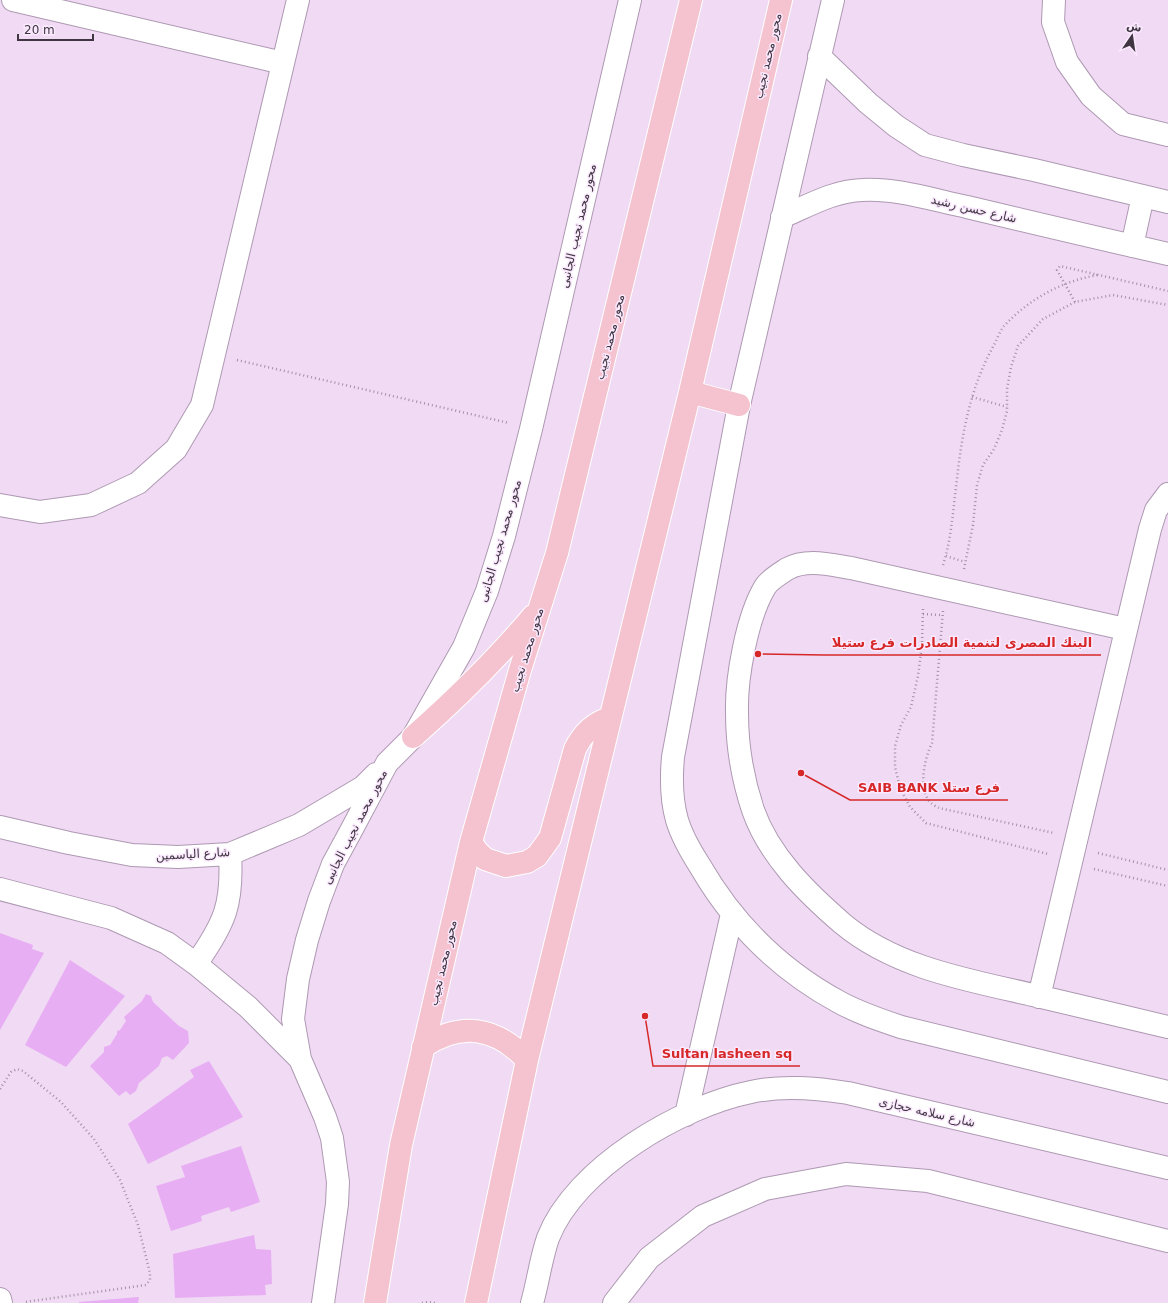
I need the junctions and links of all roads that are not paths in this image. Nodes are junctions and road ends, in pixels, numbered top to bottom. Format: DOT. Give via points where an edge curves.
graph roads {
  1 [pos="13,0"];
  2 [pos="298,0"];
  3 [pos="630,0"];
  4 [pos="692,0"];
  5 [pos="781,0"];
  6 [pos="833,0"];
  7 [pos="1054,0"];
  8 [pos="819,56"];
  9 [pos="283,63"];
  10 [pos="1168,135"];
  11 [pos="1144,196"];
  12 [pos="1168,202"];
  13 [pos="782,217"];
  14 [pos="1132,246"];
  15 [pos="1168,254"];
  16 [pos="690,392"];
  17 [pos="739,404"];
  18 [pos="1168,494"];
  19 [pos="0,505"];
  20 [pos="540,607"];
  21 [pos="1125,629"];
  22 [pos="610,718"];
  23 [pos="413,737"];
  24 [pos="387,763"];
  25 [pos="0,827"];
  26 [pos="471,842"];
  27 [pos="230,854"];
  28 [pos="0,889"];
  29 [pos="732,914"];
  30 [pos="196,964"];
  31 [pos="1039,996"];
  32 [pos="1168,1027"];
  33 [pos="423,1047"];
  34 [pos="300,1059"];
  35 [pos="527,1060"];
  36 [pos="1168,1092"];
  37 [pos="686,1115"];
  38 [pos="1168,1168"];
  39 [pos="1168,1241"];
  40 [pos="0,1299"];
  41 [pos="1,1303"];
  42 [pos="323,1303"];
  43 [pos="375,1303"];
  44 [pos="476,1303"];
  45 [pos="532,1303"];
  46 [pos="614,1303"];
  1 -- 9 [label="street"];
  2 -- 9 [label="street"];
  3 -- 23 [label="street, محور محمد نجيب الجانبى" via="504,536 487,591 464,647"];
  4 -- 20 [label="main road, محور محمد نجيب" via="557,553"];
  5 -- 16 [label="main road, محور محمد نجيب"];
  6 -- 8 [label="street"];
  7 -- 10 [label="street" via="1053,22 1067,62 1091,96 1123,124"];
  8 -- 11 [label="street" via="868,103 925,145"];
  8 -- 13 [label="street"];
  9 -- 19 [label="street" via="202,405 176,449 138,483 91,505 40,512"];
  11 -- 12 [label="street"];
  11 -- 14 [label="street"];
  13 -- 14 [label="street, شارع حسن رشيد" via="842,192 884,191 922,197"];
  13 -- 17 [label="street"];
  14 -- 15 [label="street, شارع حسن رشيد"];
  16 -- 17 [label="main road"];
  16 -- 22 [label="main road, محور محمد نجيب"];
  17 -- 29 [label="street" via="672,757 671,778 677,821 684,838 711,885"];
  18 -- 21 [label="street" via="1156,510"];
  20 -- 23 [label="main road" via="490,665"];
  20 -- 26 [label="main road, محور محمد نجيب"];
  21 -- 31 [label="street"];
  21 -- 31 [label="street" via="815,562 789,568 766,585 754,610 747,639 740,671 738,742 754,810 772,848 801,885 845,925 878,947 922,966 972,981"];
  22 -- 26 [label="main road" via="591,727 579,741 550,838 537,856 528,862 506,866 485,858 477,852"];
  22 -- 35 [label="main road, محور محمد نجيب"];
  23 -- 24 [label="street, محور محمد نجيب الجانبى"];
  24 -- 27 [label="street, شارع الياسمين" via="363,787 332,807 286,831"];
  24 -- 34 [label="street, محور محمد نجيب الجانبى" via="333,864 318,901 298,979 293,1019"];
  25 -- 27 [label="street, شارع الياسمين" via="132,855 178,857"];
  26 -- 33 [label="main road, محور محمد نجيب"];
  27 -- 30 [label="street" via="232,882 226,910 216,936"];
  28 -- 30 [label="street" via="111,918 167,943"];
  29 -- 36 [label="street" via="756,941 783,965 839,1002 869,1016 901,1027"];
  29 -- 37 [label="street"];
  30 -- 34 [label="street" via="248,1007"];
  31 -- 32 [label="street"];
  33 -- 35 [label="main road" via="449,1033 478,1031 506,1040"];
  33 -- 43 [label="main road, محور محمد نجيب" via="401,1145"];
  34 -- 42 [label="street, محور محمد نجيب الجانبى" via="325,1117 337,1167 337,1204"];
  35 -- 44 [label="main road, محور محمد نجيب"];
  37 -- 38 [label="street, شارع سلامه حجازى" via="752,1091 824,1089"];
  37 -- 45 [label="street" via="642,1138 619,1154 578,1192 548,1238"];
  39 -- 46 [label="street" via="928,1181 846,1174 765,1189 702,1216 649,1258"];
  40 -- 41 [label="street"];
}
